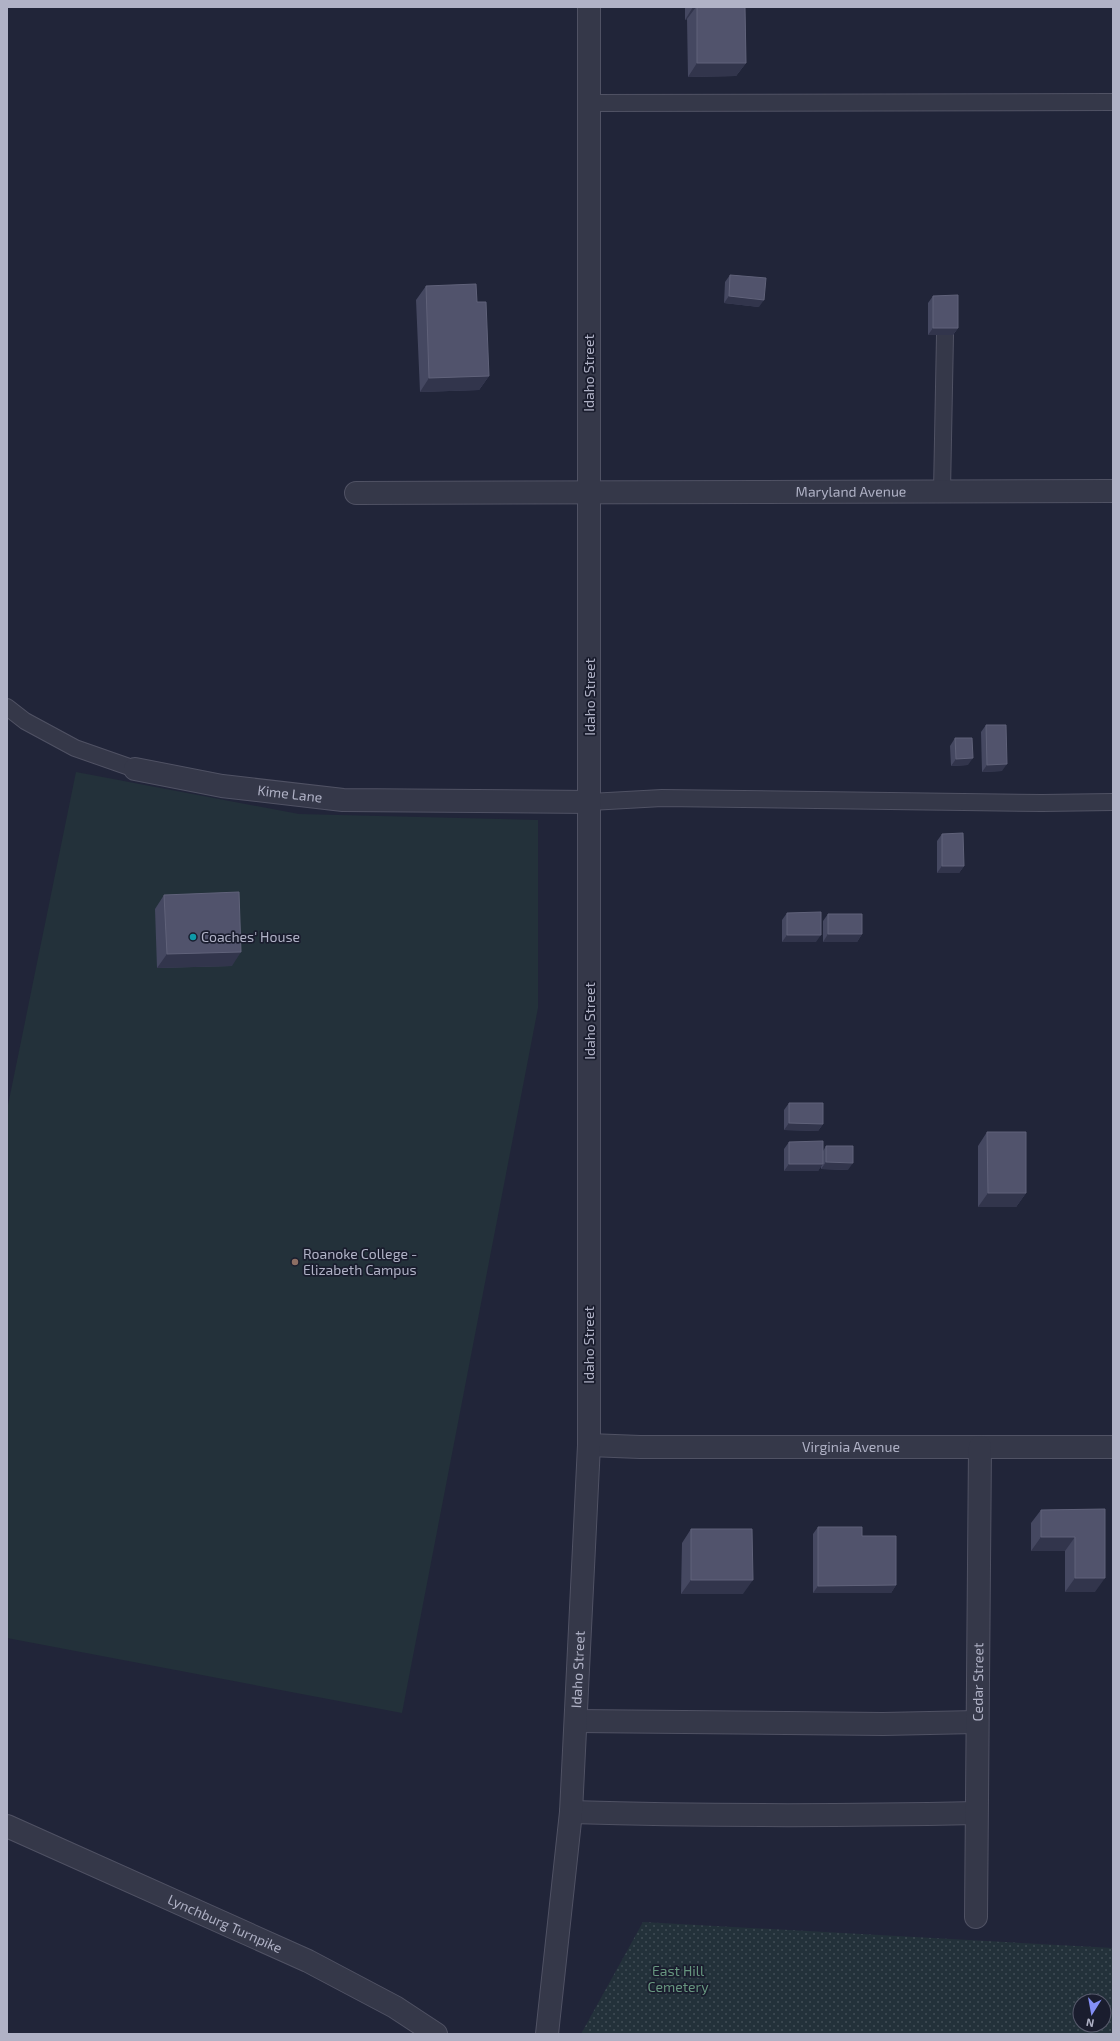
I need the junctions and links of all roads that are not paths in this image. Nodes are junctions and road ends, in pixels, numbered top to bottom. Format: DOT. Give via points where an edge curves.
graph roads {
  1 [pos="590,7"];
  2 [pos="1113,102"];
  3 [pos="589,103"];
  4 [pos="945,336"];
  5 [pos="942,491"];
  6 [pos="1113,491"];
  7 [pos="589,492"];
  8 [pos="356,493"];
  9 [pos="7,707"];
  10 [pos="136,769"];
  11 [pos="590,802"];
  12 [pos="1113,802"];
  13 [pos="589,1445"];
  14 [pos="980,1447"];
  15 [pos="1113,1447"];
  16 [pos="577,1721"];
  17 [pos="976,1722"];
  18 [pos="571,1812"];
  19 [pos="976,1813"];
  20 [pos="7,1826"];
  21 [pos="976,1917"];
  22 [pos="436,2034"];
  23 [pos="547,2034"];
  1 -- 3 [label="street, Idaho Street"];
  2 -- 3 [label="lane"];
  3 -- 7 [label="street, Idaho Street"];
  4 -- 5 [label="lane"];
  5 -- 6 [label="street, Maryland Avenue"];
  5 -- 7 [label="street, Maryland Avenue"];
  7 -- 8 [label="street, Maryland Avenue"];
  7 -- 11 [label="street, Idaho Street"];
  9 -- 10 [label="lane, Kime Lane" via="25,721 75,748"];
  10 -- 11 [label="street, Kime Lane" via="222,786 343,800"];
  11 -- 12 [label="lane" via="662,798"];
  11 -- 13 [label="street, Idaho Street"];
  13 -- 14 [label="street, Virginia Avenue"];
  13 -- 16 [label="street, Idaho Street"];
  14 -- 15 [label="street, Virginia Avenue"];
  14 -- 17 [label="street, Cedar Street"];
  16 -- 17 [label="street" via="883,1724"];
  16 -- 18 [label="street, Idaho Street"];
  17 -- 19 [label="street, Cedar Street"];
  18 -- 19 [label="street" via="868,1816"];
  18 -- 23 [label="street, Idaho Street"];
  19 -- 21 [label="street, Cedar Street"];
  20 -- 22 [label="street, Lynchburg Turnpike" via="308,1961 395,2007"];
}
